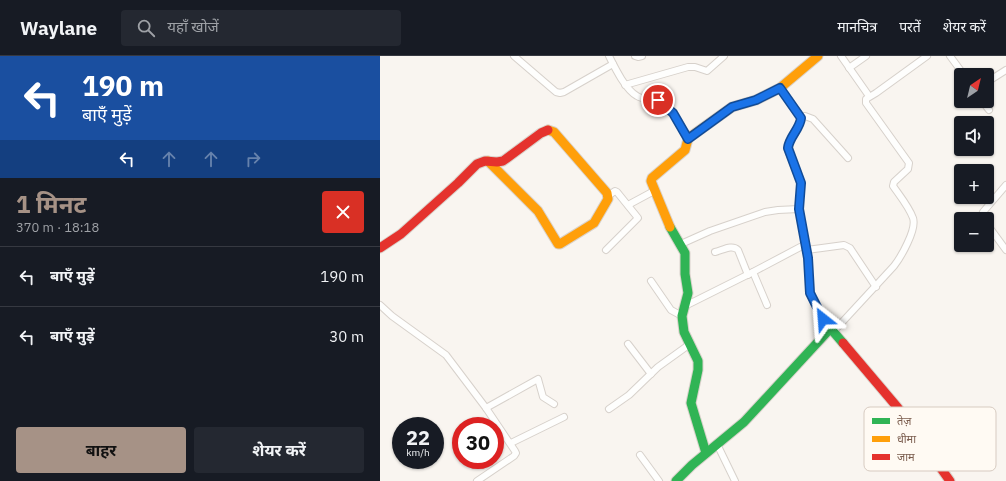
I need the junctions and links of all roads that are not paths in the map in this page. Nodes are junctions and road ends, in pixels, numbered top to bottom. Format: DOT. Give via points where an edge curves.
graph roads {
  1 [pos="514,56"];
  2 [pos="617,56"];
  3 [pos="635,56"];
  4 [pos="642,56"];
  5 [pos="724,56"];
  6 [pos="818,56"];
  7 [pos="841,56"];
  8 [pos="866,56"];
  9 [pos="927,56"];
  10 [pos="950,56"];
  11 [pos="611,60"];
  12 [pos="849,68"];
  13 [pos="959,68"];
  14 [pos="1006,70"];
  15 [pos="994,78"];
  16 [pos="626,84"];
  17 [pos="780,88"];
  18 [pos="869,96"];
  19 [pos="800,116"];
  20 [pos="688,139"];
  21 [pos="848,158"];
  22 [pos="488,161"];
  23 [pos="1006,185"];
  24 [pos="654,191"];
  25 [pos="608,196"];
  26 [pos="628,205"];
  27 [pos="799,209"];
  28 [pos="983,212"];
  29 [pos="994,234"];
  30 [pos="681,244"];
  31 [pos="806,247"];
  32 [pos="380,248"];
  33 [pos="606,250"];
  34 [pos="1006,250"];
  35 [pos="715,252"];
  36 [pos="751,274"];
  37 [pos="651,281"];
  38 [pos="876,287"];
  39 [pos="380,305"];
  40 [pos="767,305"];
  41 [pos="685,306"];
  42 [pos="682,316"];
  43 [pos="832,331"];
  44 [pos="628,344"];
  45 [pos="690,344"];
  46 [pos="651,374"];
  47 [pos="554,404"];
  48 [pos="897,407"];
  49 [pos="486,408"];
  50 [pos="609,409"];
  51 [pos="564,417"];
  52 [pos="511,443"];
  53 [pos="717,444"];
  54 [pos="706,453"];
  55 [pos="640,455"];
  56 [pos="943,471"];
  57 [pos="477,481"];
  58 [pos="659,481"];
  59 [pos="676,481"];
  60 [pos="735,481"];
  61 [pos="950,481"];
  1 -- 11 [label="street" via="560,93"];
  2 -- 11 [label="street"];
  3 -- 4 [label="street"];
  5 -- 16 [label="street" via="707,71 688,67"];
  6 -- 17 [label="street"];
  7 -- 12 [label="street"];
  8 -- 12 [label="street"];
  9 -- 18 [label="street"];
  10 -- 13 [label="street"];
  11 -- 16 [label="street"];
  12 -- 18 [label="street"];
  14 -- 15 [label="street"];
  16 -- 20 [label="street" via="637,97 661,102 673,113"];
  17 -- 19 [label="street"];
  17 -- 20 [label="street" via="756,100 732,107"];
  18 -- 38 [label="street" via="866,103 909,163 908,169 893,186 914,221 899,259"];
  19 -- 21 [label="street" via="813,118"];
  19 -- 27 [label="street" via="801,121 787,146 801,183"];
  20 -- 24 [label="street" via="685,150 652,178"];
  22 -- 25 [label="street" via="504,162 541,133 550,130"];
  22 -- 25 [label="street" via="538,211 558,244 594,223"];
  22 -- 32 [label="street" via="476,164 402,234"];
  23 -- 28 [label="street"];
  24 -- 26 [label="street"];
  24 -- 30 [label="street"];
  25 -- 26 [label="street" via="616,191"];
  26 -- 33 [label="street" via="638,220"];
  27 -- 30 [label="street" via="765,212"];
  27 -- 31 [label="street"];
  29 -- 34 [label="street"];
  30 -- 41 [label="street" via="685,253 685,278 688,289"];
  31 -- 36 [label="street"];
  31 -- 38 [label="street" via="847,246"];
  31 -- 43 [label="street" via="810,293"];
  35 -- 36 [label="street" via="735,247"];
  36 -- 40 [label="street"];
  36 -- 41 [label="street"];
  37 -- 42 [label="street" via="671,310"];
  38 -- 43 [label="street"];
  39 -- 49 [label="street" via="446,355"];
  41 -- 42 [label="street"];
  42 -- 45 [label="street" via="684,332"];
  43 -- 48 [label="street"];
  43 -- 53 [label="street" via="744,422"];
  44 -- 46 [label="street"];
  45 -- 46 [label="street"];
  45 -- 54 [label="street" via="699,366 691,398 692,408"];
  46 -- 50 [label="street"];
  47 -- 49 [label="street" via="543,397 539,380 536,379"];
  49 -- 52 [label="street"];
  51 -- 52 [label="street"];
  52 -- 57 [label="street" via="515,454"];
  53 -- 54 [label="street"];
  53 -- 60 [label="street"];
  54 -- 59 [label="street"];
  55 -- 58 [label="street"];
  56 -- 61 [label="street"];
}
